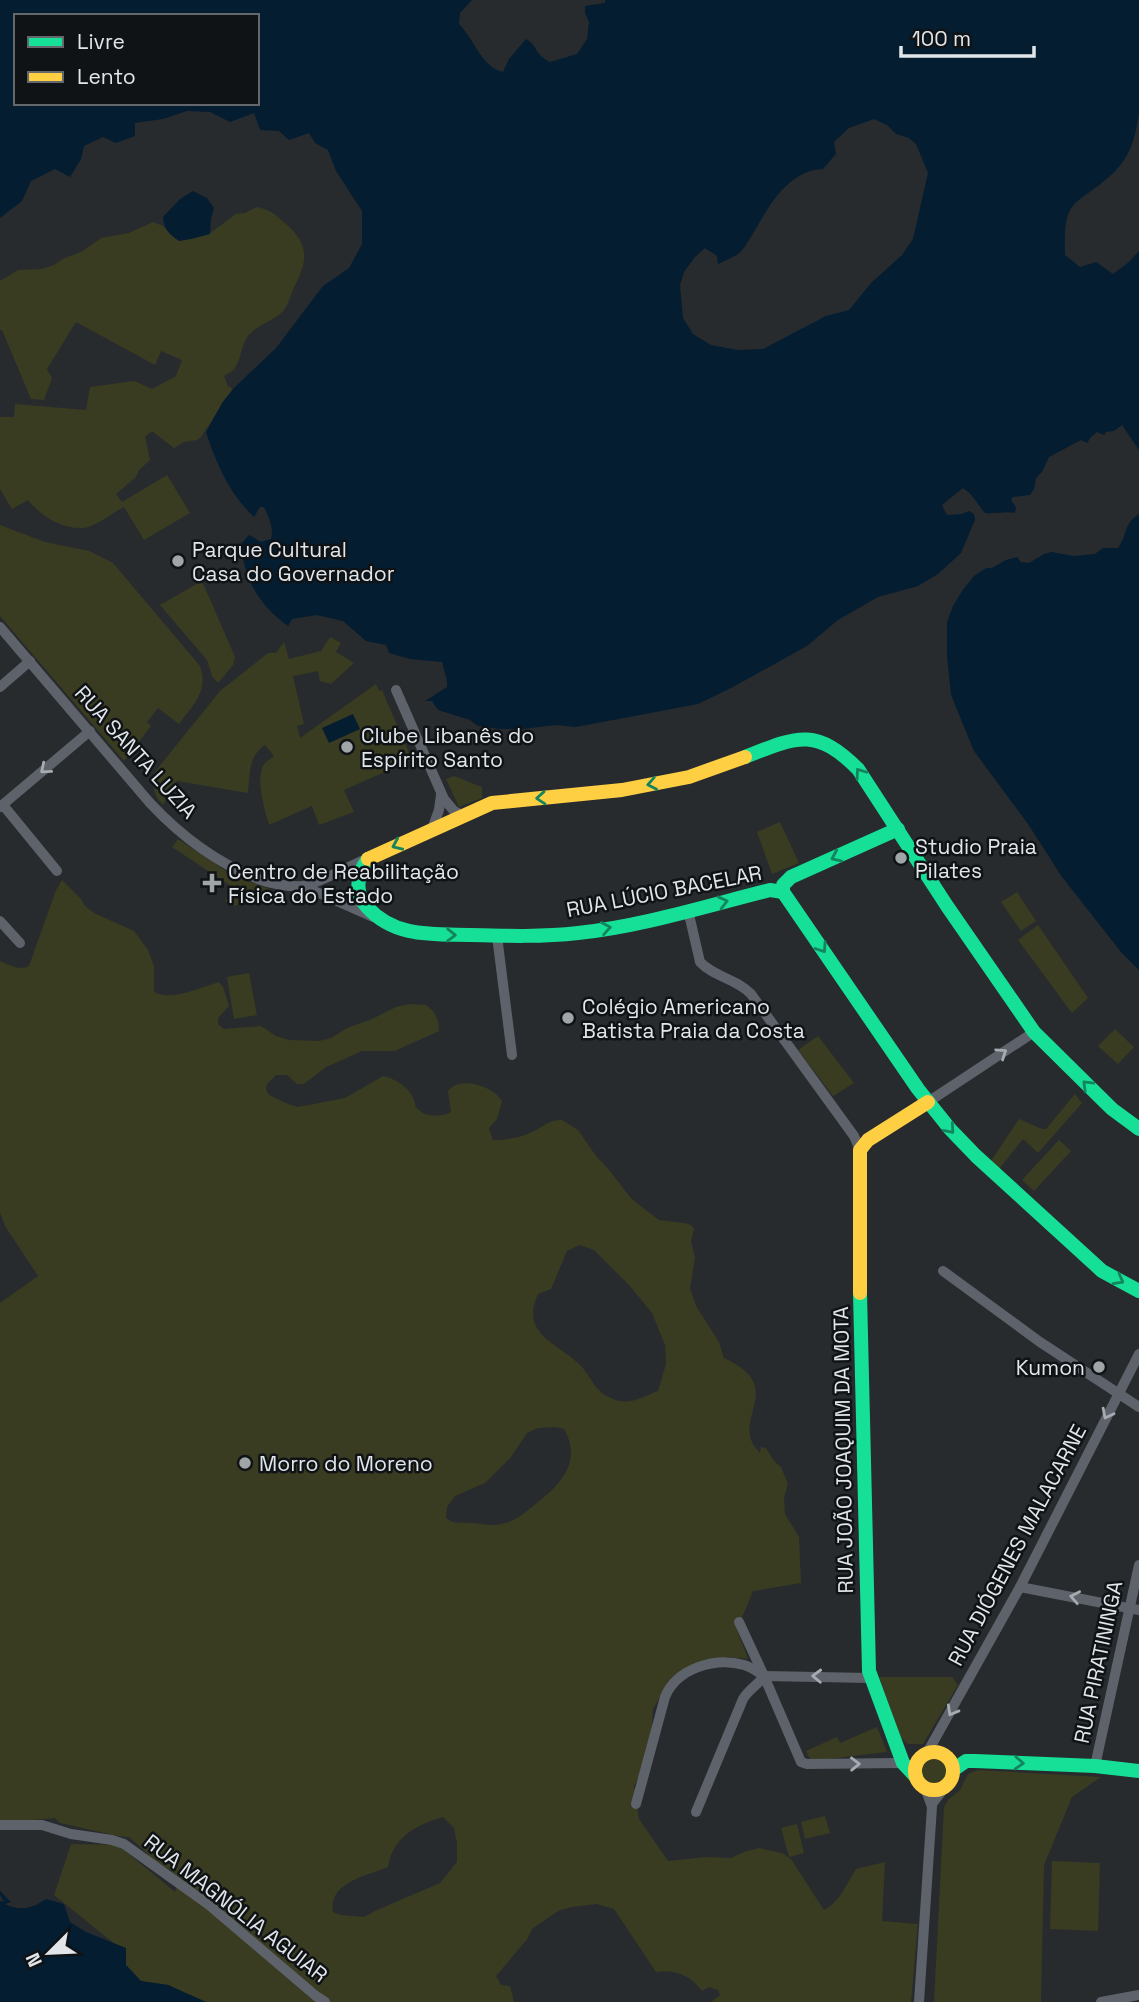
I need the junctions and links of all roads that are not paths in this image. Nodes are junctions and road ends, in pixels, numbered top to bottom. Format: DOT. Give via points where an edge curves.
graph roads {
  1 [pos="0,627"];
  2 [pos="30,661"];
  3 [pos="0,687"];
  4 [pos="396,690"];
  5 [pos="89,732"];
  6 [pos="442,794"];
  7 [pos="1,806"];
  8 [pos="462,815"];
  9 [pos="432,829"];
  10 [pos="898,830"];
  11 [pos="369,858"];
  12 [pos="57,871"];
  13 [pos="303,886"];
  14 [pos="783,891"];
  15 [pos="688,911"];
  16 [pos="0,921"];
  17 [pos="385,923"];
  18 [pos="497,936"];
  19 [pos="20,943"];
  20 [pos="1034,1031"];
  21 [pos="512,1055"];
  22 [pos="929,1102"];
  23 [pos="1139,1129"];
  24 [pos="860,1150"];
  25 [pos="943,1271"];
  26 [pos="1139,1291"];
  27 [pos="1139,1354"];
  28 [pos="1118,1393"];
  29 [pos="1139,1407"];
  30 [pos="1139,1565"];
  31 [pos="1020,1587"];
  32 [pos="1134,1609"];
  33 [pos="739,1622"];
  34 [pos="764,1676"];
  35 [pos="870,1678"];
  36 [pos="895,1744"];
  37 [pos="927,1753"];
  38 [pos="903,1763"];
  39 [pos="1095,1766"];
  40 [pos="953,1770"];
  41 [pos="1139,1771"];
  42 [pos="919,1781"];
  43 [pos="945,1787"];
  44 [pos="636,1804"];
  45 [pos="932,1804"];
  46 [pos="696,1812"];
  47 [pos="0,1825"];
  48 [pos="1139,1994"];
  49 [pos="325,2002"];
  50 [pos="919,2002"];
  51 [pos="1101,2002"];
  1 -- 2 [label="street, RUA SANTA LUZIA"];
  2 -- 3 [label="street"];
  2 -- 5 [label="street, RUA SANTA LUZIA"];
  4 -- 6 [label="street"];
  5 -- 7 [label="street, one-way"];
  5 -- 13 [label="street, RUA SANTA LUZIA" via="160,814 194,843 248,876"];
  6 -- 8 [label="street"];
  6 -- 9 [label="street"];
  7 -- 12 [label="street"];
  8 -- 9 [label="street"];
  10 -- 8 [label="street, one-way" via="850,760 828,744 803,738 689,777 603,792 498,801"];
  9 -- 11 [label="street, one-way"];
  10 -- 14 [label="street, RUA LÚCIO BACELAR, one-way" via="791,877"];
  10 -- 20 [label="street"];
  11 -- 13 [label="street"];
  11 -- 17 [label="street" via="360,873 359,890 366,906"];
  13 -- 17 [label="street, RUA LÚCIO BACELAR"];
  15 -- 14 [label="street, RUA LÚCIO BACELAR, one-way" via="770,890"];
  14 -- 22 [label="street, one-way"];
  18 -- 15 [label="street, RUA LÚCIO BACELAR, one-way" via="578,933"];
  15 -- 24 [label="street" via="700,962 751,994"];
  16 -- 19 [label="street"];
  17 -- 18 [label="street, RUA LÚCIO BACELAR, one-way" via="416,935"];
  18 -- 21 [label="street"];
  22 -- 20 [label="street, one-way"];
  23 -- 20 [label="street, one-way" via="1112,1109"];
  22 -- 24 [label="street" via="868,1140"];
  22 -- 26 [label="street, one-way" via="976,1156 1102,1271"];
  24 -- 35 [label="street, RUA JOÃO JOAQUIM DA MOTA"];
  25 -- 28 [label="street"];
  27 -- 28 [label="street, RUA DIÓGENES MALACARNE"];
  28 -- 29 [label="street"];
  28 -- 31 [label="street, RUA DIÓGENES MALACARNE, one-way"];
  30 -- 32 [label="street, RUA PIRATININGA"];
  32 -- 31 [label="street, one-way"];
  31 -- 37 [label="street, RUA DIÓGENES MALACARNE, one-way"];
  32 -- 39 [label="street, RUA PIRATININGA"];
  33 -- 34 [label="street"];
  35 -- 34 [label="street, one-way"];
  34 -- 38 [label="street, one-way" via="801,1762"];
  34 -- 44 [label="street" via="744,1665 720,1663 688,1671 673,1683"];
  34 -- 46 [label="street" via="743,1699"];
  35 -- 36 [label="street, RUA JOÃO JOAQUIM DA MOTA"];
  36 -- 37 [label="street" via="912,1753"];
  36 -- 38 [label="street, RUA JOÃO JOAQUIM DA MOTA"];
  37 -- 40 [label="street" via="942,1754"];
  37 -- 42 [label="street" via="916,1765"];
  38 -- 42 [label="street"];
  40 -- 39 [label="street, one-way" via="975,1761"];
  39 -- 41 [label="street"];
  40 -- 43 [label="street"];
  42 -- 43 [label="street" via="933,1790"];
  42 -- 45 [label="street"];
  43 -- 45 [label="street"];
  45 -- 50 [label="street"];
  47 -- 49 [label="street, RUA MAGNÓLIA AGUIAR" via="42,1825 124,1844 209,1905"];
  48 -- 51 [label="street"];
}
